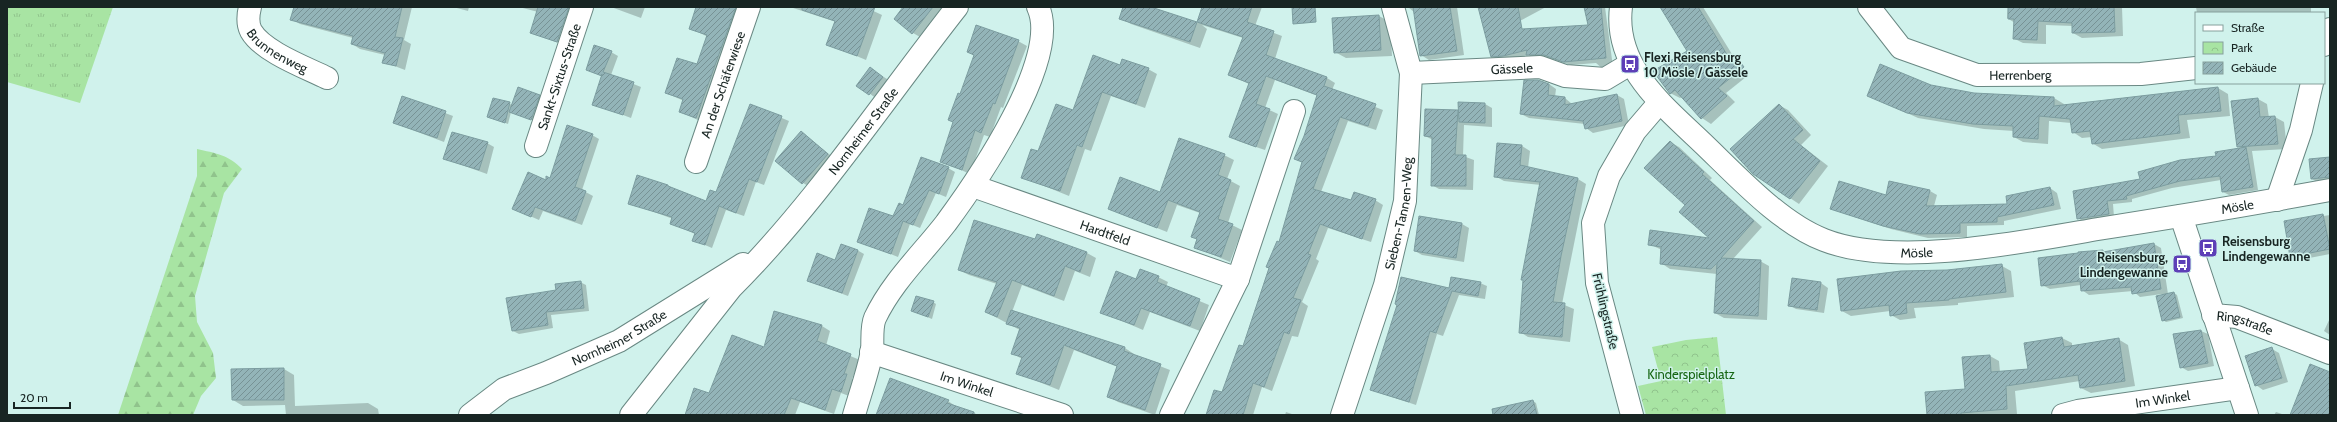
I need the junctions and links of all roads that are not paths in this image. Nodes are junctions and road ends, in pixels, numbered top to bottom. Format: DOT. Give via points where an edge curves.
graph roads {
  1 [pos="250,7"];
  2 [pos="582,7"];
  3 [pos="749,7"];
  4 [pos="957,7"];
  5 [pos="1038,7"];
  6 [pos="1393,7"];
  7 [pos="1621,7"];
  8 [pos="1869,7"];
  9 [pos="2330,29"];
  10 [pos="2325,42"];
  11 [pos="1630,64"];
  12 [pos="2195,68"];
  13 [pos="1412,73"];
  14 [pos="327,78"];
  15 [pos="2312,84"];
  16 [pos="1659,103"];
  17 [pos="1294,111"];
  18 [pos="536,146"];
  19 [pos="696,162"];
  20 [pos="973,186"];
  21 [pos="2330,190"];
  22 [pos="2277,200"];
  23 [pos="2181,216"];
  24 [pos="765,251"];
  25 [pos="1238,279"];
  26 [pos="2213,315"];
  27 [pos="872,352"];
  28 [pos="2330,353"];
  29 [pos="2238,388"];
  30 [pos="470,415"];
  31 [pos="631,415"];
  32 [pos="854,415"];
  33 [pos="1062,415"];
  34 [pos="1171,415"];
  35 [pos="1342,415"];
  36 [pos="1632,415"];
  37 [pos="2063,415"];
  38 [pos="2247,415"];
  1 -- 14 [label="street, Brunnenweg" via="248,19 251,31 258,40 277,53"];
  2 -- 18 [label="street, Sankt-Sixtus-Straße"];
  3 -- 19 [label="street, An der Schäferwiese"];
  4 -- 24 [label="street, Nornheimer Straße" via="823,182"];
  5 -- 20 [label="street" via="1043,17 1043,37 1038,60 1024,96"];
  6 -- 13 [label="street, Sieben-Tannen-Weg"];
  7 -- 11 [label="street, Mösle" via="1618,25"];
  8 -- 12 [label="street, Herrenberg" via="1901,48 1978,75 2141,74"];
  9 -- 10 [label="street"];
  11 -- 13 [label="street, Gässele" via="1605,79 1565,76 1540,67"];
  11 -- 16 [label="street, Mösle"];
  13 -- 35 [label="street, Sieben-Tannen-Weg" via="1405,200 1385,285"];
  15 -- 22 [label="street" via="2301,130"];
  16 -- 23 [label="street, Mösle" via="1786,220 1824,240 1860,249 1906,252 1972,248"];
  16 -- 36 [label="street, Frühlingstraße" via="1635,132 1609,176 1593,222 1597,284"];
  17 -- 25 [label="street"];
  20 -- 25 [label="street, Hardtfeld"];
  20 -- 27 [label="street" via="904,273 874,319"];
  21 -- 22 [label="street, Mösle"];
  22 -- 23 [label="street, Mösle"];
  23 -- 26 [label="street"];
  24 -- 30 [label="street, Nornheimer Straße" via="619,341 504,389"];
  24 -- 31 [label="street, Nornheimer Straße" via="731,288"];
  25 -- 34 [label="street"];
  26 -- 28 [label="street, Ringstraße" via="2237,317"];
  26 -- 29 [label="street, Ringstraße"];
  27 -- 32 [label="street"];
  27 -- 33 [label="street, Im Winkel"];
  29 -- 37 [label="street, Im Winkel"];
  29 -- 38 [label="street, Ringstraße"];
}
